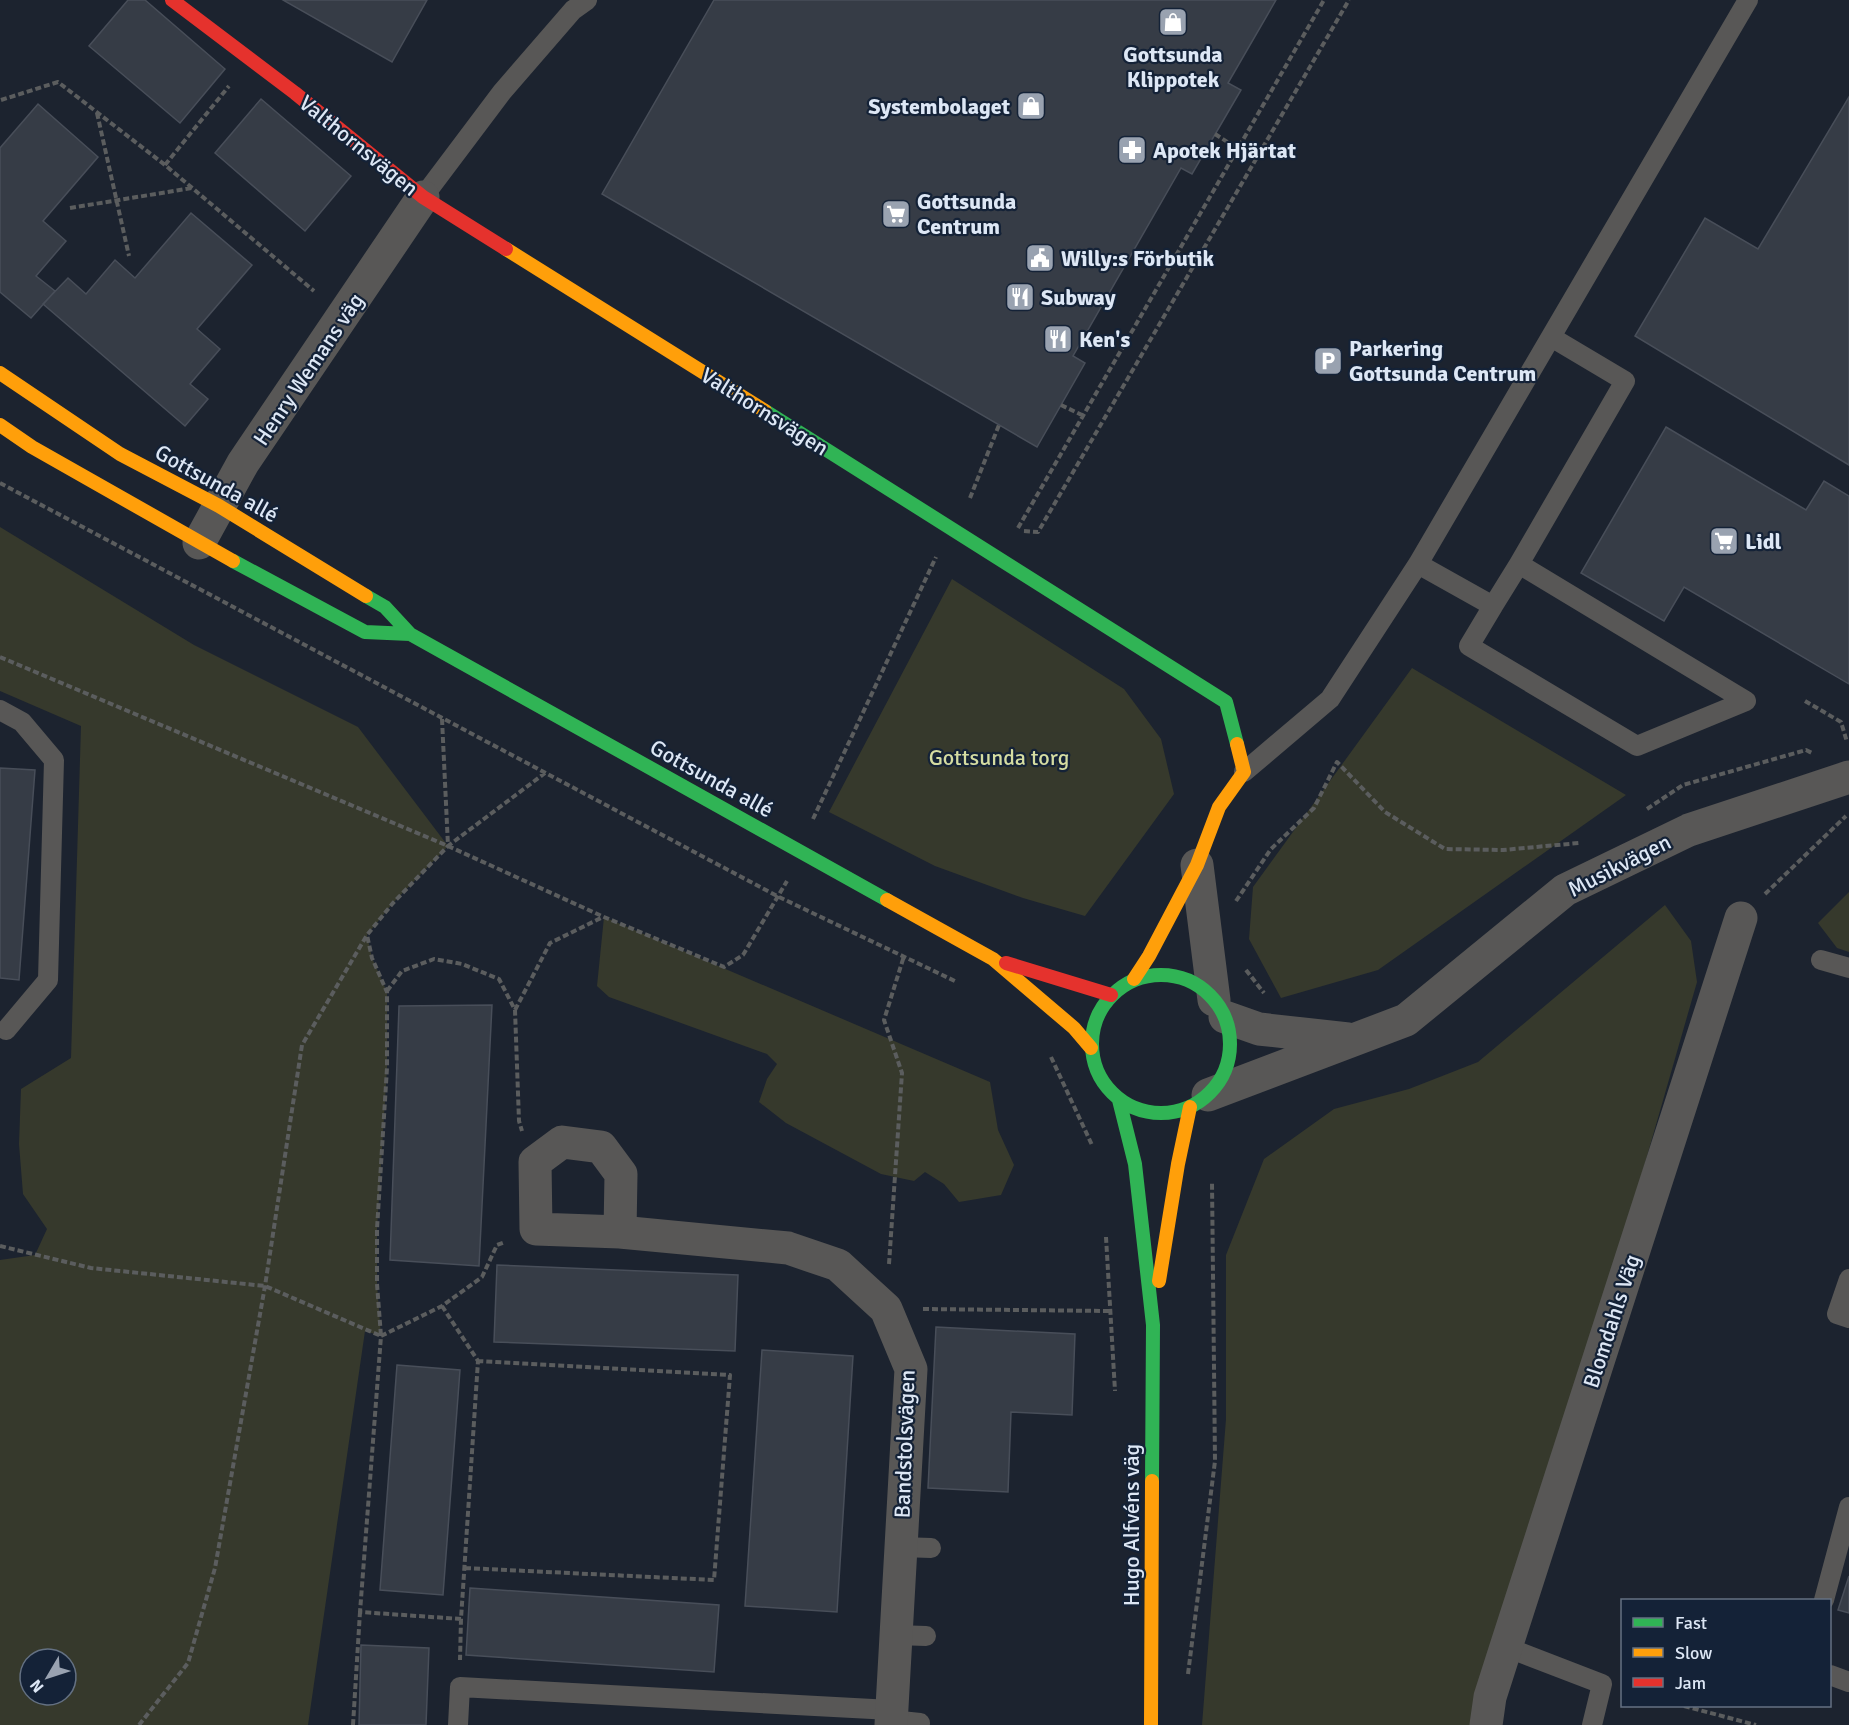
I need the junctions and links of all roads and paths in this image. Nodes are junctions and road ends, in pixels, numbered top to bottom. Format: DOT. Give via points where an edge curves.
graph roads {
  1 [pos="172,0"];
  2 [pos="586,0"];
  3 [pos="1324,0"];
  4 [pos="1349,0"];
  5 [pos="1748,0"];
  6 [pos="234,80"];
  7 [pos="2,100"];
  8 [pos="96,112"];
  9 [pos="1215,134"];
  10 [pos="1238,149"];
  11 [pos="165,165"];
  12 [pos="192,188"];
  13 [pos="423,197"];
  14 [pos="116,200"];
  15 [pos="70,208"];
  16 [pos="129,256"];
  17 [pos="314,291"];
  18 [pos="1551,337"];
  19 [pos="0,373"];
  20 [pos="1061,405"];
  21 [pos="1084,416"];
  22 [pos="0,425"];
  23 [pos="999,425"];
  24 [pos="0,483"];
  25 [pos="968,503"];
  26 [pos="219,506"];
  27 [pos="1009,524"];
  28 [pos="951,527"];
  29 [pos="1016,531"];
  30 [pos="199,543"];
  31 [pos="1418,564"];
  32 [pos="1519,564"];
  33 [pos="1493,606"];
  34 [pos="410,634"];
  35 [pos="0,657"];
  36 [pos="1805,701"];
  37 [pos="0,710"];
  38 [pos="442,718"];
  39 [pos="1849,749"];
  40 [pos="1817,755"];
  41 [pos="1244,772"];
  42 [pos="545,773"];
  43 [pos="1849,777"];
  44 [pos="1646,810"];
  45 [pos="1849,813"];
  46 [pos="1589,842"];
  47 [pos="448,846"];
  48 [pos="797,849"];
  49 [pos="1197,864"];
  50 [pos="779,897"];
  51 [pos="1203,909"];
  52 [pos="604,917"];
  53 [pos="1741,918"];
  54 [pos="367,934"];
  55 [pos="904,957"];
  56 [pos="993,959"];
  57 [pos="1821,960"];
  58 [pos="1240,962"];
  59 [pos="1849,968"];
  60 [pos="1134,979"];
  61 [pos="965,986"];
  62 [pos="387,992"];
  63 [pos="1111,995"];
  64 [pos="1269,999"];
  65 [pos="1219,1009"];
  66 [pos="515,1010"];
  67 [pos="6,1030"];
  68 [pos="1356,1040"];
  69 [pos="1091,1048"];
  70 [pos="1050,1056"];
  71 [pos="1119,1100"];
  72 [pos="1199,1101"];
  73 [pos="1093,1146"];
  74 [pos="535,1162"];
  75 [pos="1178,1164"];
  76 [pos="537,1229"];
  77 [pos="620,1232"];
  78 [pos="1106,1233"];
  79 [pos="0,1246"];
  80 [pos="1849,1279"];
  81 [pos="265,1287"];
  82 [pos="442,1306"];
  83 [pos="886,1309"];
  84 [pos="1110,1311"];
  85 [pos="1849,1318"];
  86 [pos="1153,1324"];
  87 [pos="381,1336"];
  88 [pos="478,1361"];
  89 [pos="1116,1401"];
  90 [pos="1849,1507"];
  91 [pos="465,1568"];
  92 [pos="1824,1599"];
  93 [pos="360,1612"];
  94 [pos="461,1619"];
  95 [pos="1506,1647"];
  96 [pos="1831,1675"];
  97 [pos="1849,1682"];
  98 [pos="1187,1683"];
  99 [pos="460,1687"];
  100 [pos="1688,1707"];
  101 [pos="898,1719"];
  102 [pos="139,1725"];
  103 [pos="353,1725"];
  104 [pos="458,1725"];
  105 [pos="1150,1725"];
  106 [pos="1486,1725"];
  107 [pos="1592,1725"];
  108 [pos="1756,1725"];
  1 -- 13 [label="street, Valthornsvägen"];
  2 -- 13 [label="lane" via="502,92"];
  3 -- 10 [label="path"];
  4 -- 29 [label="path" via="1038,532"];
  5 -- 18 [label="lane"];
  6 -- 11 [label="path"];
  7 -- 8 [label="path" via="58,82"];
  8 -- 11 [label="path"];
  8 -- 14 [label="path"];
  9 -- 10 [label="path"];
  10 -- 21 [label="path"];
  11 -- 12 [label="path"];
  12 -- 14 [label="path"];
  12 -- 17 [label="path"];
  13 -- 26 [label="street, Henry Wemans väg" via="243,464"];
  13 -- 28 [label="street, Valthornsvägen"];
  14 -- 15 [label="path"];
  14 -- 16 [label="path"];
  18 -- 31 [label="lane"];
  18 -- 32 [label="lane" via="1625,381"];
  19 -- 26 [label="street, Gottsunda allé" via="120,454"];
  20 -- 21 [label="path"];
  21 -- 27 [label="path" via="1019,529"];
  22 -- 30 [label="street, Gottsunda allé"];
  23 -- 25 [label="path"];
  24 -- 38 [label="path"];
  26 -- 30 [label="street, Henry Wemans väg"];
  26 -- 34 [label="street, Gottsunda allé" via="385,607"];
  28 -- 41 [label="street, Valthornsvägen" via="1226,702"];
  28 -- 48 [label="path"];
  30 -- 34 [label="street, Gottsunda allé" via="365,632"];
  31 -- 33 [label="lane"];
  31 -- 41 [label="lane" via="1330,699"];
  32 -- 33 [label="lane"];
  32 -- 33 [label="lane" via="1746,701 1637,746 1469,646"];
  34 -- 48 [label="street, Gottsunda allé"];
  35 -- 47 [label="path"];
  36 -- 39 [label="path" via="1841,722"];
  37 -- 67 [label="lane" via="22,722 54,760 48,981"];
  38 -- 42 [label="path"];
  38 -- 47 [label="path"];
  40 -- 44 [label="path" via="1806,750 1683,785"];
  41 -- 49 [label="street" via="1219,807"];
  42 -- 47 [label="path"];
  42 -- 50 [label="path"];
  43 -- 68 [label="street, Musikvägen" via="1689,830 1565,890 1406,1020"];
  45 -- 53 [label="path"];
  46 -- 51 [label="path" via="1503,850 1445,849 1385,812 1337,762 1314,808 1271,849 1227,914"];
  47 -- 52 [label="path"];
  47 -- 54 [label="path"];
  48 -- 50 [label="path"];
  48 -- 56 [label="street, Gottsunda allé"];
  49 -- 51 [label="street"];
  49 -- 60 [label="street"];
  50 -- 52 [label="path" via="743,955 724,967"];
  50 -- 55 [label="path"];
  51 -- 65 [label="street"];
  52 -- 66 [label="path" via="550,943"];
  53 -- 95 [label="street, Blomdahls Väg"];
  54 -- 62 [label="path" via="372,958"];
  54 -- 81 [label="path" via="302,1045"];
  55 -- 61 [label="path"];
  55 -- 83 [label="path" via="884,1020 902,1073"];
  56 -- 63 [label="street, Gottsunda allé"];
  56 -- 69 [label="street, Gottsunda allé" via="1074,1028"];
  57 -- 59 [label="lane"];
  58 -- 64 [label="path"];
  60 -- 63 [label="street"];
  60 -- 65 [label="street" via="1161,974 1181,977 1199,987"];
  62 -- 66 [label="path" via="402,971 434,959 462,964 498,979"];
  62 -- 87 [label="path" via="387,1068 377,1229"];
  63 -- 69 [label="street" via="1096,1018"];
  65 -- 68 [label="street, Musikvägen" via="1259,1029"];
  65 -- 72 [label="street" via="1229,1036 1229,1056 1221,1077"];
  66 -- 74 [label="path" via="519,1121"];
  68 -- 72 [label="street, Musikvägen"];
  69 -- 71 [label="street" via="1099,1077"];
  70 -- 73 [label="path"];
  71 -- 72 [label="street" via="1147,1112 1168,1113"];
  71 -- 86 [label="street, Hugo Alfvéns väg" via="1135,1164"];
  72 -- 75 [label="street, Hugo Alfvéns väg"];
  74 -- 76 [label="street"];
  74 -- 77 [label="street" via="562,1142 600,1147 621,1174"];
  75 -- 86 [label="street, Hugo Alfvéns väg"];
  75 -- 98 [label="path" via="1213,1162 1215,1461"];
  76 -- 77 [label="street, Bandstolsvägen"];
  76 -- 82 [label="path" via="497,1245 482,1277"];
  77 -- 83 [label="street, Bandstolsvägen" via="788,1248 838,1265"];
  78 -- 84 [label="path"];
  79 -- 81 [label="path" via="91,1268"];
  80 -- 85 [label="lane" via="1838,1314"];
  81 -- 87 [label="path"];
  81 -- 102 [label="path" via="215,1569 188,1663"];
  82 -- 87 [label="path"];
  82 -- 88 [label="path"];
  83 -- 84 [label="path"];
  83 -- 101 [label="street, Bandstolsvägen" via="911,1369 916,1548 911,1636"];
  84 -- 89 [label="path"];
  86 -- 105 [label="street, Hugo Alfvéns väg"];
  87 -- 93 [label="path"];
  88 -- 91 [label="path"];
  88 -- 91 [label="path" via="730,1375 714,1580"];
  90 -- 92 [label="lane"];
  91 -- 94 [label="path"];
  93 -- 94 [label="path"];
  93 -- 103 [label="path"];
  94 -- 99 [label="path"];
  95 -- 106 [label="street, Blomdahls Väg" via="1490,1697"];
  95 -- 107 [label="lane" via="1602,1684"];
  96 -- 97 [label="lane"];
  99 -- 101 [label="lane"];
  99 -- 104 [label="lane"];
  100 -- 108 [label="path"];
}
